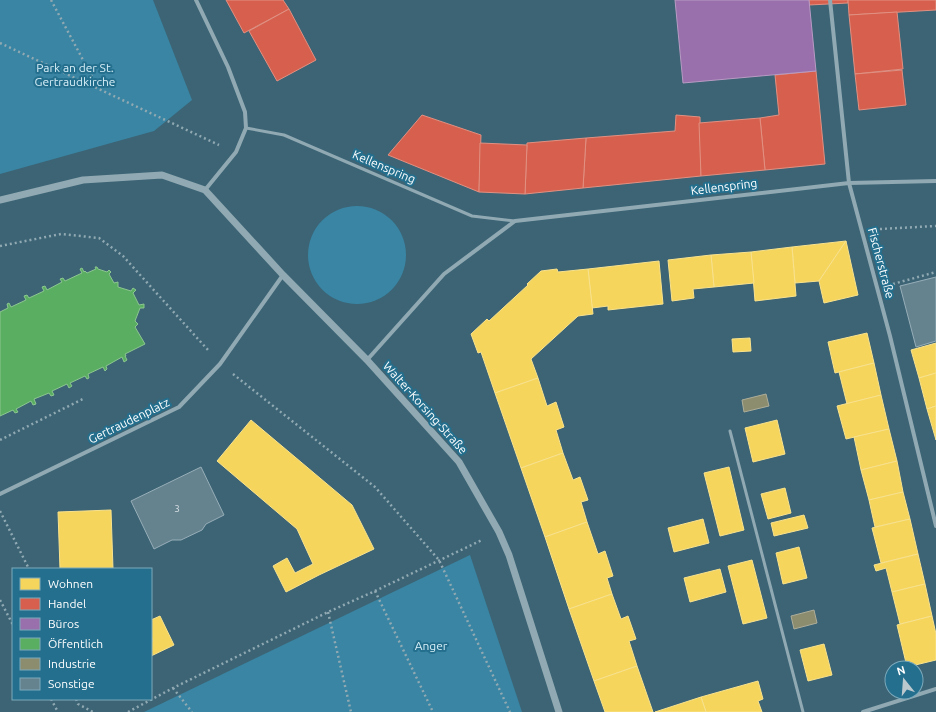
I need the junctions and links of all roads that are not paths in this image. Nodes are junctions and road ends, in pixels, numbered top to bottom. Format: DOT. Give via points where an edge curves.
graph roads {
  1 [pos="196,0"];
  2 [pos="830,0"];
  3 [pos="246,128"];
  4 [pos="936,181"];
  5 [pos="849,183"];
  6 [pos="205,190"];
  7 [pos="0,200"];
  8 [pos="515,221"];
  9 [pos="283,275"];
  10 [pos="367,360"];
  11 [pos="730,431"];
  12 [pos="0,494"];
  13 [pos="936,526"];
  14 [pos="936,689"];
  15 [pos="559,712"];
  16 [pos="803,712"];
  17 [pos="863,712"];
  1 -- 3 [label="street" via="228,67 245,112"];
  2 -- 5 [label="street, Fischerstraße"];
  3 -- 6 [label="street" via="236,152"];
  3 -- 8 [label="lane, Kellenspring" via="284,135 472,216"];
  4 -- 5 [label="street, Kellenspring"];
  5 -- 8 [label="street, Kellenspring"];
  5 -- 13 [label="street, Fischerstraße"];
  6 -- 7 [label="street" via="162,175 83,180"];
  6 -- 9 [label="street, Walter-Korsing-Straße"];
  8 -- 10 [label="street" via="444,274"];
  9 -- 10 [label="street, Walter-Korsing-Straße"];
  9 -- 12 [label="street, Gertraudenplatz" via="220,364 179,407"];
  10 -- 15 [label="street, Walter-Korsing-Straße" via="459,462 499,532"];
  11 -- 16 [label="lane"];
  14 -- 17 [label="street"];
}
